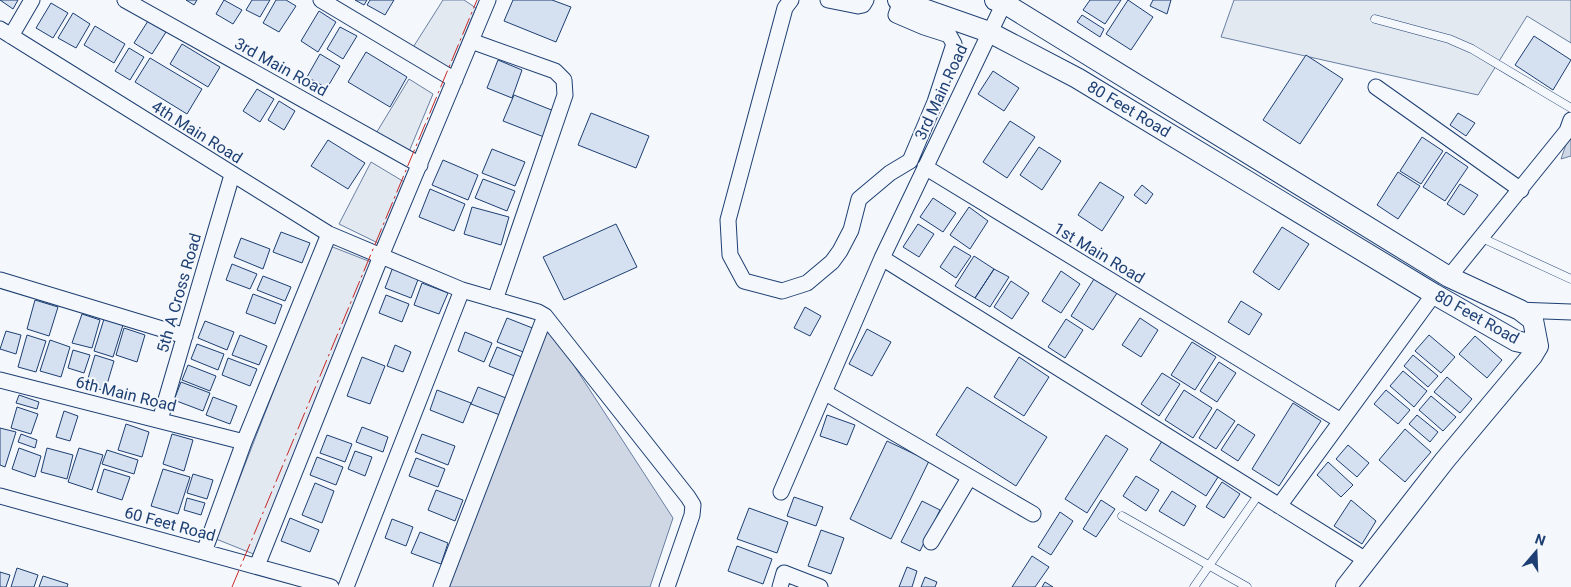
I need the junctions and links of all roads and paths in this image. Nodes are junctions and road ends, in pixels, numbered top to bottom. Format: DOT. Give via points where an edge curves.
graph roads {
  1 [pos="32,0"];
  2 [pos="125,0"];
  3 [pos="320,0"];
  4 [pos="488,0"];
  5 [pos="791,0"];
  6 [pos="828,0"];
  7 [pos="866,0"];
  8 [pos="899,1"];
  9 [pos="1001,1"];
  10 [pos="1375,20"];
  11 [pos="989,32"];
  12 [pos="6,33"];
  13 [pos="471,40"];
  14 [pos="455,80"];
  15 [pos="1376,87"];
  16 [pos="1571,108"];
  17 [pos="1571,120"];
  18 [pos="1565,141"];
  19 [pos="420,165"];
  20 [pos="925,167"];
  21 [pos="232,175"];
  22 [pos="1521,190"];
  23 [pos="329,234"];
  24 [pos="1482,238"];
  25 [pos="381,256"];
  26 [pos="882,258"];
  27 [pos="1449,276"];
  28 [pos="1571,279"];
  29 [pos="0,280"];
  30 [pos="462,290"];
  31 [pos="1434,294"];
  32 [pos="495,300"];
  33 [pos="1520,310"];
  34 [pos="1571,312"];
  35 [pos="545,316"];
  36 [pos="185,336"];
  37 [pos="1538,346"];
  38 [pos="0,380"];
  39 [pos="824,392"];
  40 [pos="160,420"];
  41 [pos="1341,421"];
  42 [pos="244,442"];
  43 [pos="969,478"];
  44 [pos="781,492"];
  45 [pos="1260,494"];
  46 [pos="0,496"];
  47 [pos="1279,506"];
  48 [pos="1033,514"];
  49 [pos="1122,516"];
  50 [pos="930,542"];
  51 [pos="204,552"];
  52 [pos="1366,560"];
  53 [pos="1209,565"];
  54 [pos="257,566"];
  55 [pos="331,587"];
  56 [pos="346,587"];
  57 [pos="441,587"];
  58 [pos="667,587"];
  59 [pos="780,587"];
  60 [pos="820,587"];
  61 [pos="1194,587"];
  62 [pos="1247,587"];
  63 [pos="1346,587"];
  1 -- 12 [label="street"];
  2 -- 19 [label="street, 3rd Main Road"];
  3 -- 14 [label="street"];
  4 -- 13 [label="street"];
  5 -- 8 [label="street" via="785,8 728,220 730,255 744,281 782,291 807,282 832,262 850,230 859,199 910,161 935,102 954,44 948,35 896,15"];
  6 -- 7 [label="street" via="858,6"];
  8 -- 11 [label="main road, 80 Feet Road"];
  9 -- 11 [label="street, 3rd Main Road"];
  9 -- 27 [label="main road, 80 Feet Road"];
  10 -- 16 [label="lane" via="1472,48"];
  11 -- 20 [label="street, 3rd Main Road"];
  11 -- 31 [label="main road, 80 Feet Road" via="1077,78"];
  12 -- 21 [label="street, 4th Main Road"];
  13 -- 14 [label="street"];
  13 -- 32 [label="street" via="556,71 564,80 565,95"];
  14 -- 19 [label="street"];
  15 -- 22 [label="street"];
  17 -- 18 [label="street"];
  18 -- 22 [label="street"];
  19 -- 25 [label="street"];
  20 -- 26 [label="street"];
  20 -- 41 [label="street, 1st Main Road"];
  21 -- 23 [label="street, 4th Main Road"];
  21 -- 36 [label="street, 5th A Cross Road"];
  22 -- 24 [label="street"];
  23 -- 25 [label="street, 4th Main Road"];
  23 -- 42 [label="street"];
  24 -- 27 [label="street"];
  24 -- 28 [label="lane"];
  25 -- 30 [label="street, 4th Main Road"];
  25 -- 54 [label="street"];
  26 -- 39 [label="street"];
  26 -- 45 [label="street"];
  27 -- 33 [label="main road, 80 Feet Road"];
  29 -- 36 [label="street"];
  30 -- 32 [label="street, 4th Main Road"];
  30 -- 56 [label="street"];
  31 -- 37 [label="main road, 80 Feet Road" via="1516,341"];
  31 -- 41 [label="street"];
  32 -- 35 [label="street, 4th Main Road"];
  33 -- 34 [label="street"];
  33 -- 37 [label="main road, 80 Feet Road" via="1532,320"];
  35 -- 57 [label="street"];
  35 -- 58 [label="street" via="693,505"];
  36 -- 40 [label="street, 5th A Cross Road"];
  37 -- 52 [label="main road"];
  38 -- 40 [label="street, 6th Main Road"];
  39 -- 43 [label="street"];
  39 -- 44 [label="street"];
  40 -- 42 [label="street, 6th Main Road"];
  41 -- 47 [label="street"];
  42 -- 51 [label="street"];
  43 -- 48 [label="street"];
  43 -- 50 [label="street"];
  45 -- 47 [label="street"];
  45 -- 53 [label="lane"];
  46 -- 51 [label="street, 60 Feet Road"];
  47 -- 52 [label="street"];
  49 -- 53 [label="lane"];
  51 -- 54 [label="street, 60 Feet Road"];
  52 -- 63 [label="main road"];
  53 -- 61 [label="lane"];
  53 -- 62 [label="lane"];
  54 -- 55 [label="street, 60 Feet Road"];
  59 -- 60 [label="street" via="784,573"];
}
